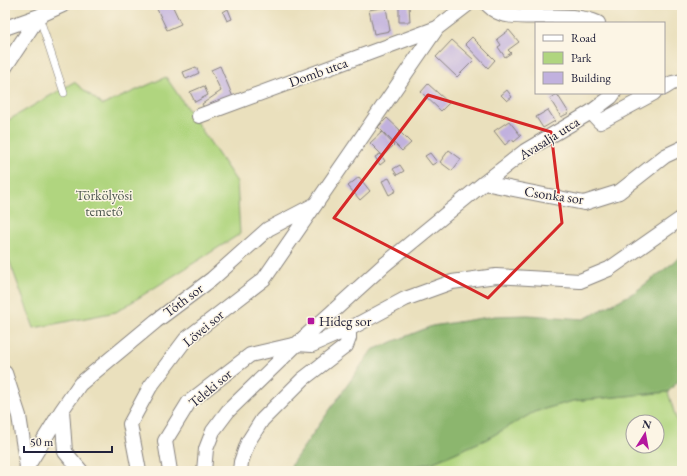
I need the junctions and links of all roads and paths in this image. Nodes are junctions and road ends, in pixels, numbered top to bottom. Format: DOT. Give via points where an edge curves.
graph roads {
  1 [pos="63,5"];
  2 [pos="467,5"];
  3 [pos="488,5"];
  4 [pos="574,5"];
  5 [pos="39,16"];
  6 [pos="565,17"];
  7 [pos="596,22"];
  8 [pos="8,27"];
  9 [pos="437,28"];
  10 [pos="23,39"];
  11 [pos="5,67"];
  12 [pos="682,81"];
  13 [pos="665,87"];
  14 [pos="64,93"];
  15 [pos="613,94"];
  16 [pos="652,94"];
  17 [pos="591,112"];
  18 [pos="199,116"];
  19 [pos="682,148"];
  20 [pos="484,183"];
  21 [pos="316,204"];
  22 [pos="682,218"];
  23 [pos="349,329"];
  24 [pos="297,344"];
  25 [pos="5,373"];
  26 [pos="62,410"];
  27 [pos="27,469"];
  28 [pos="81,471"];
  29 [pos="139,471"];
  30 [pos="170,471"];
  31 [pos="204,471"];
  32 [pos="240,471"];
  1 -- 5 [label="street"];
  2 -- 9 [label="street, Domb utca"];
  3 -- 6 [label="street" via="495,11 507,15"];
  4 -- 6 [label="street"];
  5 -- 8 [label="street"];
  5 -- 10 [label="street"];
  5 -- 14 [label="lane"];
  6 -- 7 [label="street"];
  8 -- 10 [label="street"];
  9 -- 18 [label="street, Domb utca"];
  9 -- 21 [label="street, Domb utca"];
  10 -- 11 [label="street"];
  12 -- 13 [label="street"];
  15 -- 17 [label="street, Avasalja utca"];
  16 -- 17 [label="street" via="600,122"];
  17 -- 20 [label="street, Avasalja utca" via="525,151"];
  19 -- 20 [label="street, Csonka sor" via="665,156 619,192 584,203"];
  20 -- 24 [label="street" via="384,265"];
  21 -- 26 [label="street, Tóth sor" via="268,229 212,278 80,384"];
  21 -- 29 [label="street, Lövei sor" via="264,279 186,339 150,387 130,424"];
  22 -- 23 [label="street, Teleki sor" via="609,269 580,281 496,276 452,282 405,299"];
  23 -- 24 [label="street, Teleki sor" via="312,345"];
  23 -- 32 [label="street" via="346,346 303,379 262,420 248,442"];
  24 -- 30 [label="street, Teleki sor" via="250,355 190,402 165,441"];
  24 -- 31 [label="street" via="228,411 213,431 206,449"];
  25 -- 27 [label="street" via="20,416"];
  26 -- 27 [label="street, Tóth sor"];
  26 -- 28 [label="street" via="65,452"];
}
